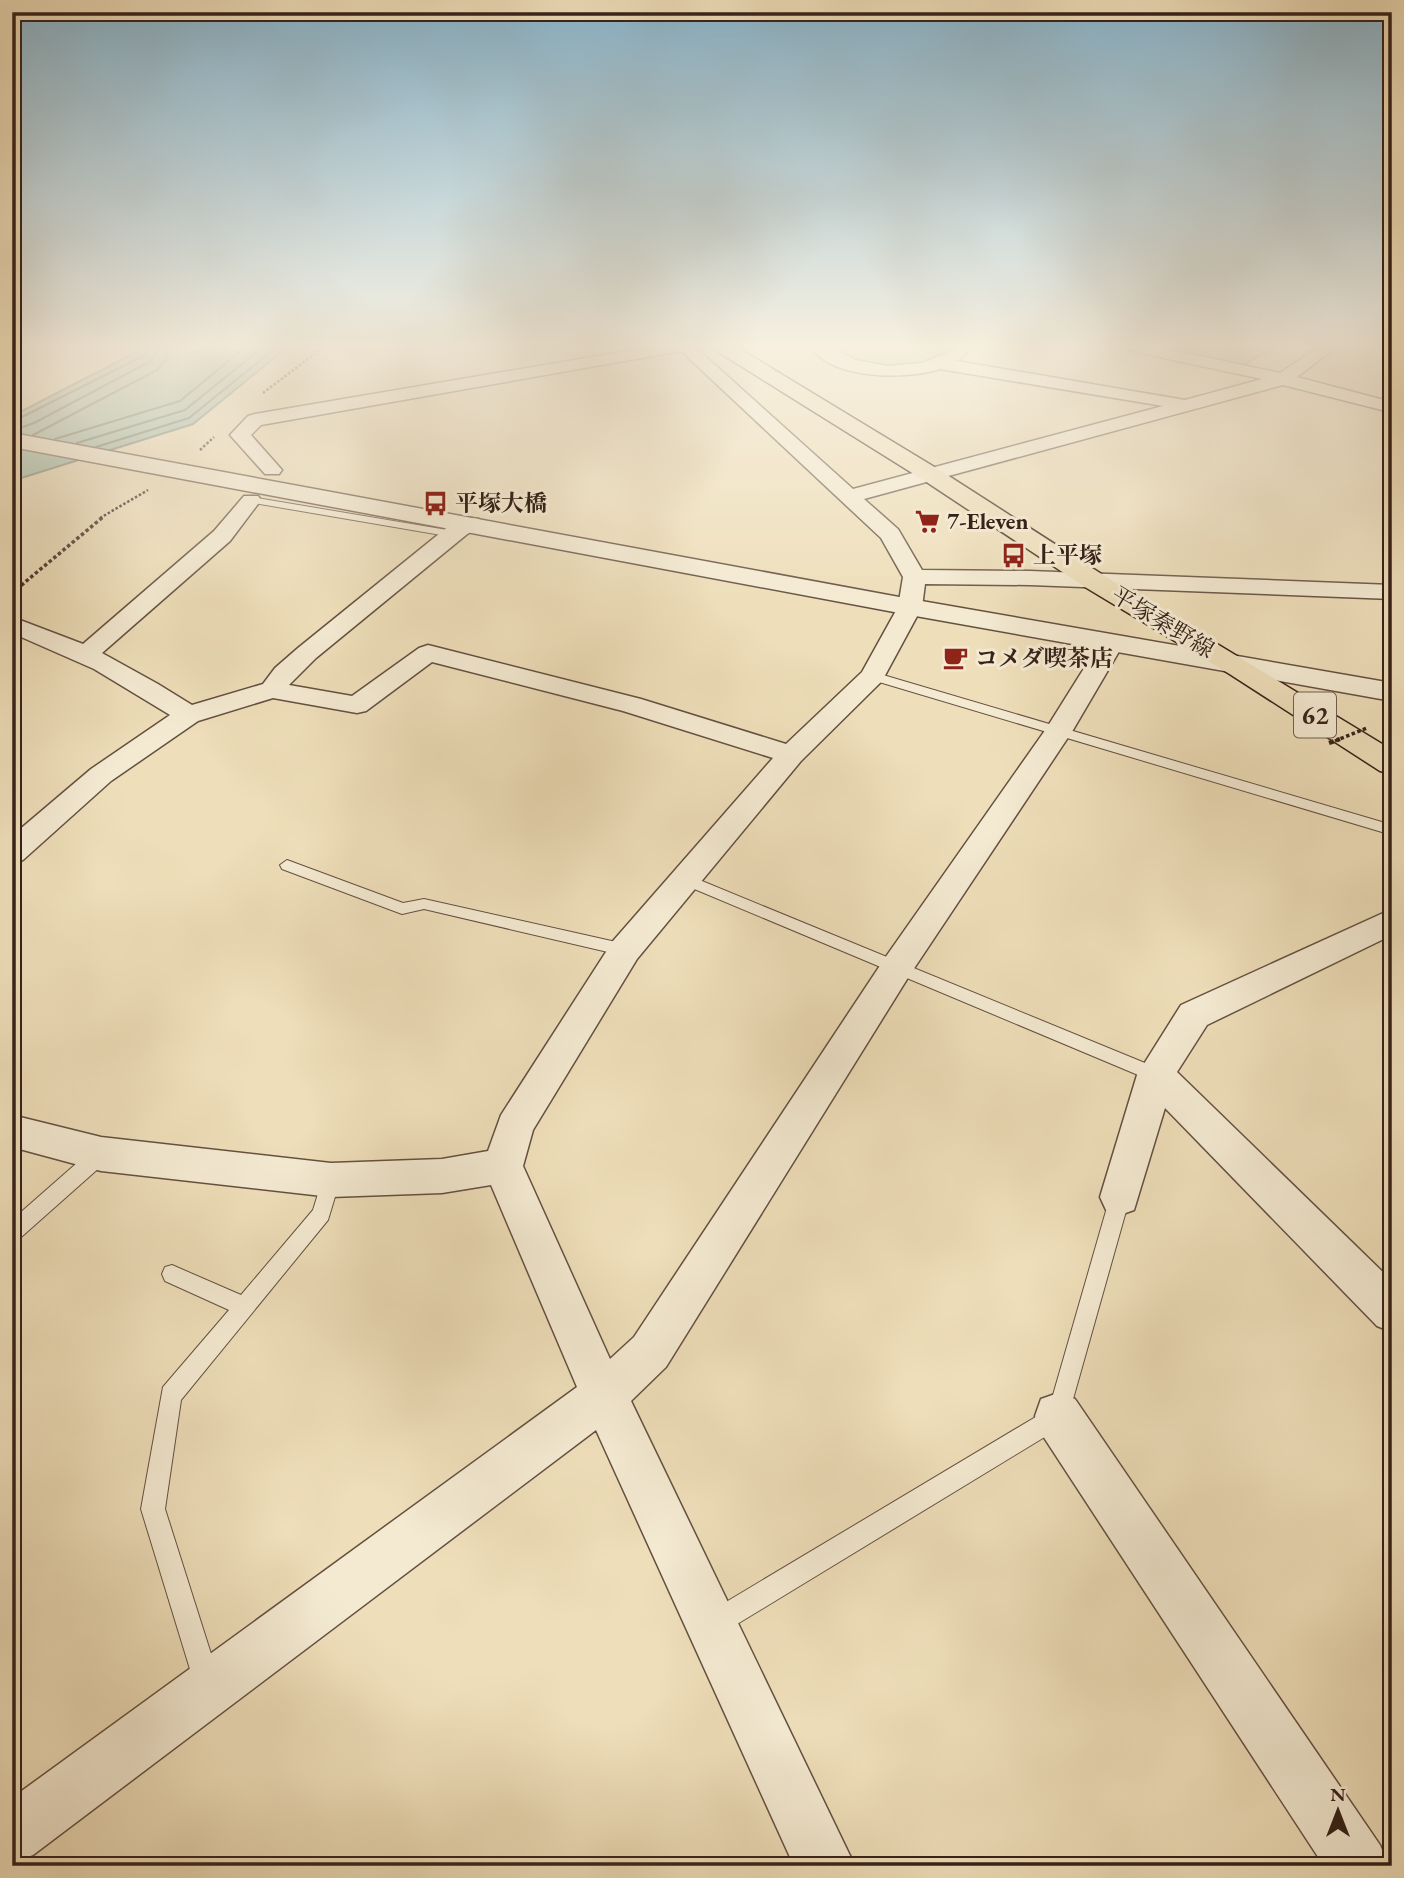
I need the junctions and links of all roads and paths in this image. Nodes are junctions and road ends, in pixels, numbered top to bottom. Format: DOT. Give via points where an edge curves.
graph roads {
  1 [pos="241,434"];
  2 [pos="780,434"];
  3 [pos="864,434"];
  4 [pos="1086,434"];
  5 [pos="12,440"];
  6 [pos="272,470"];
  7 [pos="159,475"];
  8 [pos="933,476"];
  9 [pos="849,497"];
  10 [pos="251,500"];
  11 [pos="462,529"];
  12 [pos="1094,581"];
  13 [pos="913,592"];
  14 [pos="1392,592"];
  15 [pos="12,593"];
  16 [pos="12,624"];
  17 [pos="1112,643"];
  18 [pos="85,656"];
  19 [pos="1238,667"];
  20 [pos="873,676"];
  21 [pos="272,690"];
  22 [pos="1392,692"];
  23 [pos="188,715"];
  24 [pos="1367,728"];
  25 [pos="1059,730"];
  26 [pos="1329,743"];
  27 [pos="791,755"];
  28 [pos="1392,764"];
  29 [pos="1392,831"];
  30 [pos="12,853"];
  31 [pos="287,865"];
  32 [pos="685,879"];
  33 [pos="1392,921"];
  34 [pos="625,950"];
  35 [pos="897,967"];
  36 [pos="1156,1075"];
  37 [pos="12,1131"];
  38 [pos="101,1154"];
  39 [pos="503,1166"];
  40 [pos="331,1180"];
  41 [pos="1120,1197"];
  42 [pos="12,1233"];
  43 [pos="172,1274"];
  44 [pos="243,1306"];
  45 [pos="1392,1311"];
  46 [pos="604,1395"];
  47 [pos="1058,1416"];
  48 [pos="712,1625"];
  49 [pos="209,1688"];
  50 [pos="12,1834"];
  51 [pos="825,1866"];
  52 [pos="1359,1866"];
  1 -- 6 [label="street"];
  2 -- 9 [label="street"];
  3 -- 8 [label="main road, 平塚秦野線 / 62"];
  4 -- 8 [label="street"];
  5 -- 7 [label="street"];
  7 -- 11 [label="street"];
  7 -- 15 [label="path"];
  8 -- 9 [label="street"];
  8 -- 12 [label="main road, 平塚秦野線 / 62"];
  9 -- 13 [label="street" via="890,534"];
  10 -- 11 [label="lane"];
  10 -- 18 [label="street" via="222,536"];
  11 -- 13 [label="street"];
  11 -- 21 [label="street" via="307,653"];
  12 -- 13 [label="street"];
  12 -- 14 [label="street"];
  12 -- 19 [label="main road, 平塚秦野線 / 62"];
  13 -- 17 [label="street"];
  13 -- 20 [label="street"];
  16 -- 18 [label="street"];
  17 -- 19 [label="street"];
  17 -- 25 [label="street"];
  18 -- 23 [label="street"];
  19 -- 22 [label="street"];
  19 -- 28 [label="main road, 平塚秦野線 / 62"];
  20 -- 25 [label="lane"];
  20 -- 27 [label="street"];
  21 -- 23 [label="street"];
  21 -- 27 [label="street" via="357,705 428,653 632,705"];
  23 -- 30 [label="street" via="101,775"];
  24 -- 26 [label="path, bridge"];
  25 -- 29 [label="lane"];
  25 -- 35 [label="street"];
  27 -- 32 [label="street"];
  31 -- 34 [label="lane" via="402,909 424,904"];
  32 -- 34 [label="street"];
  32 -- 35 [label="lane"];
  33 -- 36 [label="street" via="1194,1016"];
  34 -- 39 [label="street" via="515,1126"];
  35 -- 36 [label="lane"];
  35 -- 46 [label="street" via="650,1352"];
  36 -- 41 [label="street"];
  36 -- 45 [label="street"];
  37 -- 38 [label="street"];
  38 -- 40 [label="street"];
  38 -- 42 [label="lane"];
  39 -- 40 [label="street" via="442,1176"];
  39 -- 46 [label="street"];
  40 -- 44 [label="lane" via="321,1214"];
  41 -- 47 [label="lane"];
  43 -- 44 [label="lane"];
  44 -- 49 [label="lane" via="170,1395 153,1509"];
  46 -- 48 [label="street"];
  46 -- 49 [label="street"];
  47 -- 48 [label="lane"];
  47 -- 52 [label="street"];
  48 -- 51 [label="street"];
  49 -- 50 [label="street"];
}
